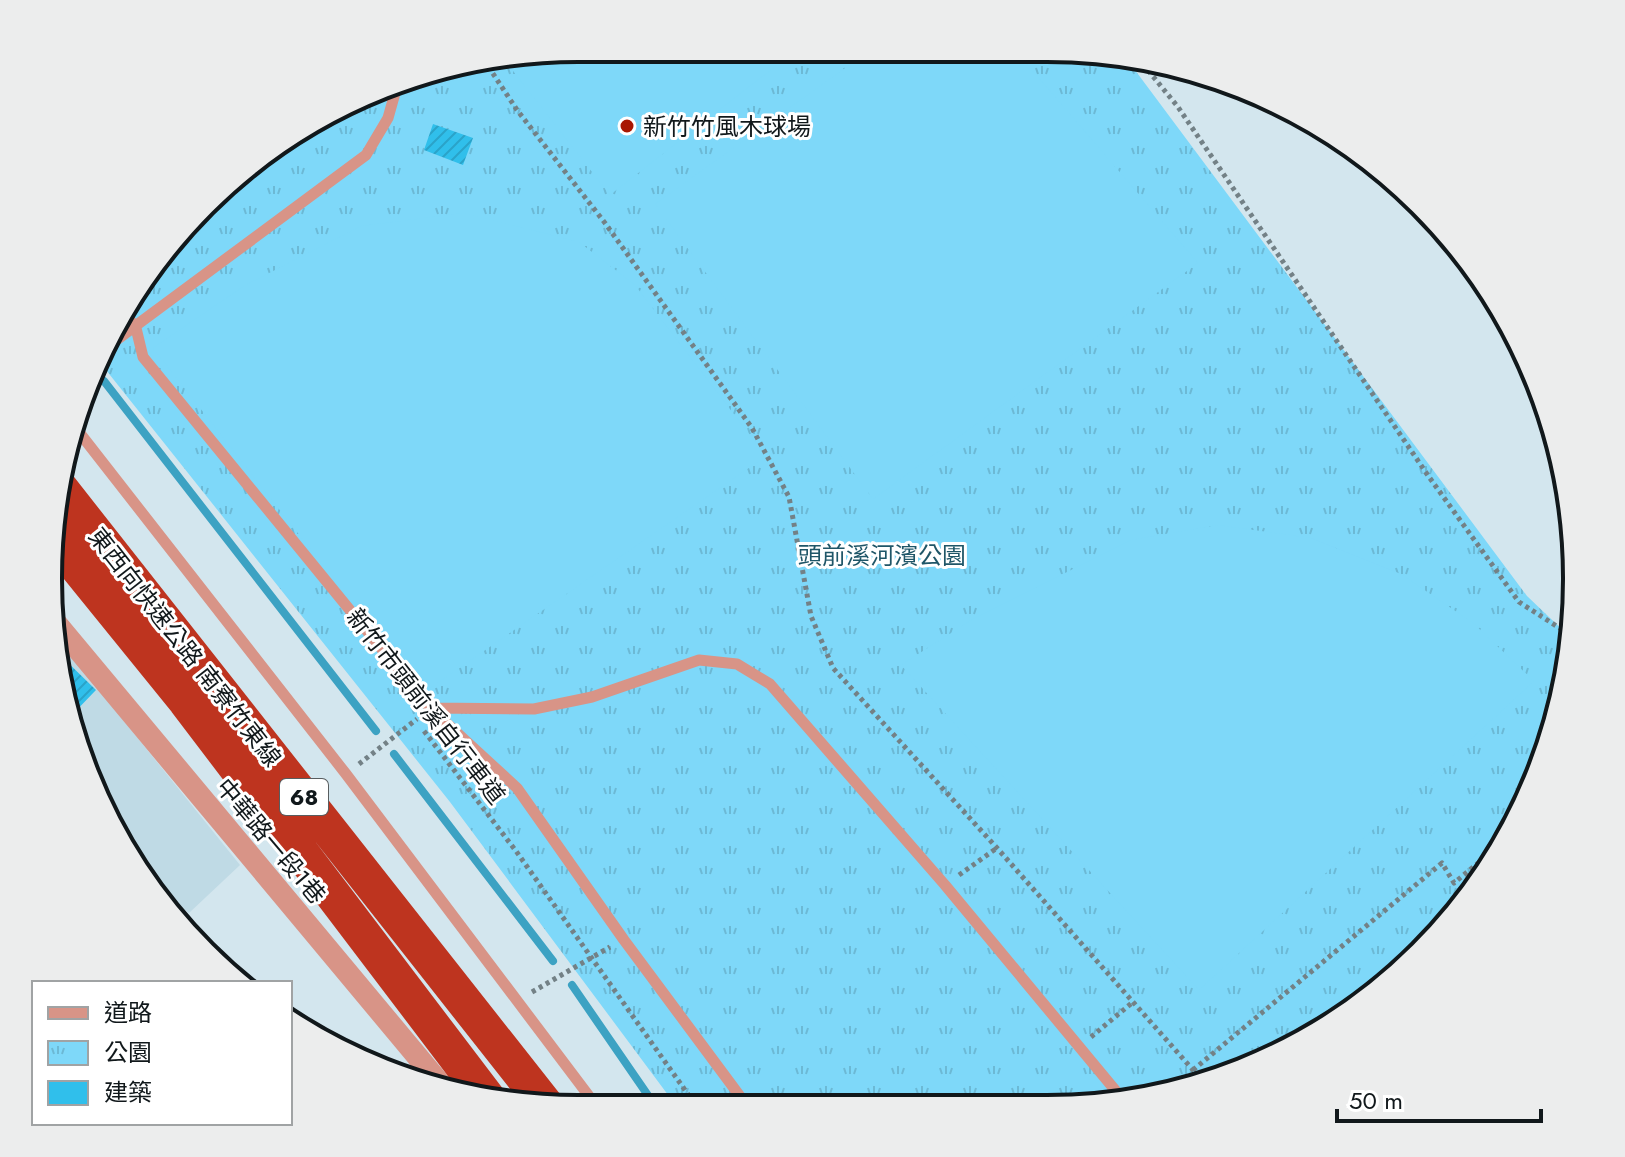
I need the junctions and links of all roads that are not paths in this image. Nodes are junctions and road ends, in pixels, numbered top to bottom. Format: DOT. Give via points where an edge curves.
graph roads {
  1 [pos="394,96"];
  2 [pos="131,321"];
  3 [pos="136,328"];
  4 [pos="122,337"];
  5 [pos="82,436"];
  6 [pos="68,499"];
  7 [pos="63,549"];
  8 [pos="62,566"];
  9 [pos="65,634"];
  10 [pos="186,701"];
  11 [pos="430,708"];
  12 [pos="431,1073"];
  13 [pos="477,1085"];
  14 [pos="1116,1091"];
  15 [pos="536,1093"];
  16 [pos="588,1095"];
  17 [pos="739,1095"];
  1 -- 3 [label="lane" via="366,155"];
  2 -- 3 [label="lane"];
  3 -- 4 [label="lane"];
  3 -- 11 [label="lane" via="143,357"];
  5 -- 16 [label="lane"];
  6 -- 15 [label="highway, 東西向快速公路 南寮竹東線 / 68"];
  7 -- 10 [label="highway, 東西向快速公路 南寮竹東線 / 68"];
  8 -- 10 [label="highway"];
  9 -- 12 [label="street, 中華路一段1巷"];
  10 -- 13 [label="highway, 東西向快速公路 南寮竹東線 / 68"];
  11 -- 14 [label="lane" via="534,709 592,697 699,660 737,664 770,684"];
  11 -- 17 [label="lane" via="517,788"];
}
